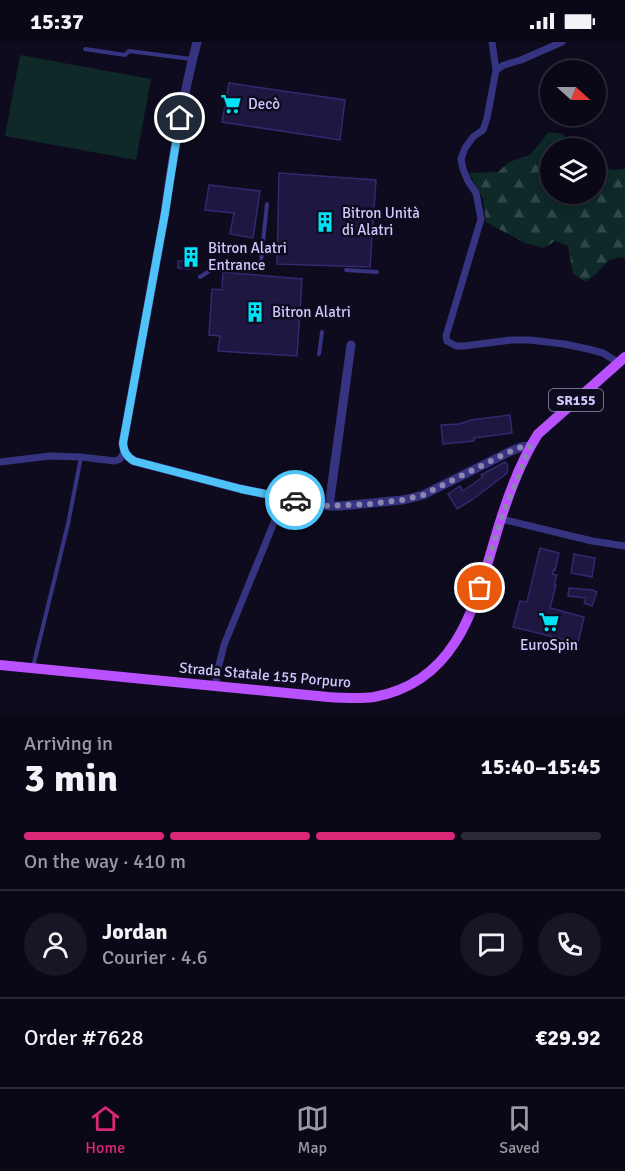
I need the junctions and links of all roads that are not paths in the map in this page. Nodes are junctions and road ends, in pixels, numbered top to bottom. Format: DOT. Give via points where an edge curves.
graph roads {
  1 [pos="197,42"];
  2 [pos="492,42"];
  3 [pos="562,42"];
  4 [pos="85,49"];
  5 [pos="192,60"];
  6 [pos="496,70"];
  7 [pos="267,204"];
  8 [pos="346,270"];
  9 [pos="377,272"];
  10 [pos="200,277"];
  11 [pos="322,332"];
  12 [pos="351,345"];
  13 [pos="319,354"];
  14 [pos="622,360"];
  15 [pos="530,446"];
  16 [pos="124,452"];
  17 [pos="81,458"];
  18 [pos="0,462"];
  19 [pos="284,498"];
  20 [pos="329,506"];
  21 [pos="501,519"];
  22 [pos="625,546"];
  23 [pos="0,665"];
  24 [pos="33,668"];
  25 [pos="215,687"];
  1 -- 5 [label="street"];
  2 -- 6 [label="street"];
  3 -- 6 [label="street"];
  4 -- 5 [label="lane"];
  5 -- 16 [label="street"];
  6 -- 14 [label="street" via="483,129 473,137 461,159 476,192 481,219 446,330 447,341 464,346 530,339"];
  7 -- 10 [label="lane" via="261,261 254,267 214,267"];
  8 -- 9 [label="lane"];
  11 -- 13 [label="lane"];
  12 -- 20 [label="street"];
  14 -- 15 [label="main road, Strada Statale 155 Porpuro / SR155" via="538,434"];
  15 -- 20 [label="street" via="509,452 423,495"];
  15 -- 21 [label="main road, Strada Statale 155 Porpuro / SR155"];
  16 -- 17 [label="street" via="115,461"];
  16 -- 19 [label="street" via="134,461"];
  17 -- 18 [label="street" via="50,456"];
  17 -- 24 [label="lane"];
  19 -- 20 [label="street"];
  19 -- 25 [label="street" via="224,645"];
  21 -- 22 [label="street"];
  21 -- 25 [label="main road, Strada Statale 155 Porpuro / SR155" via="469,617 446,657 416,682 373,697 352,698"];
  23 -- 24 [label="main road, Strada Statale 155 Porpuro / SR155"];
  24 -- 25 [label="main road, Strada Statale 155 Porpuro / SR155"];
}
